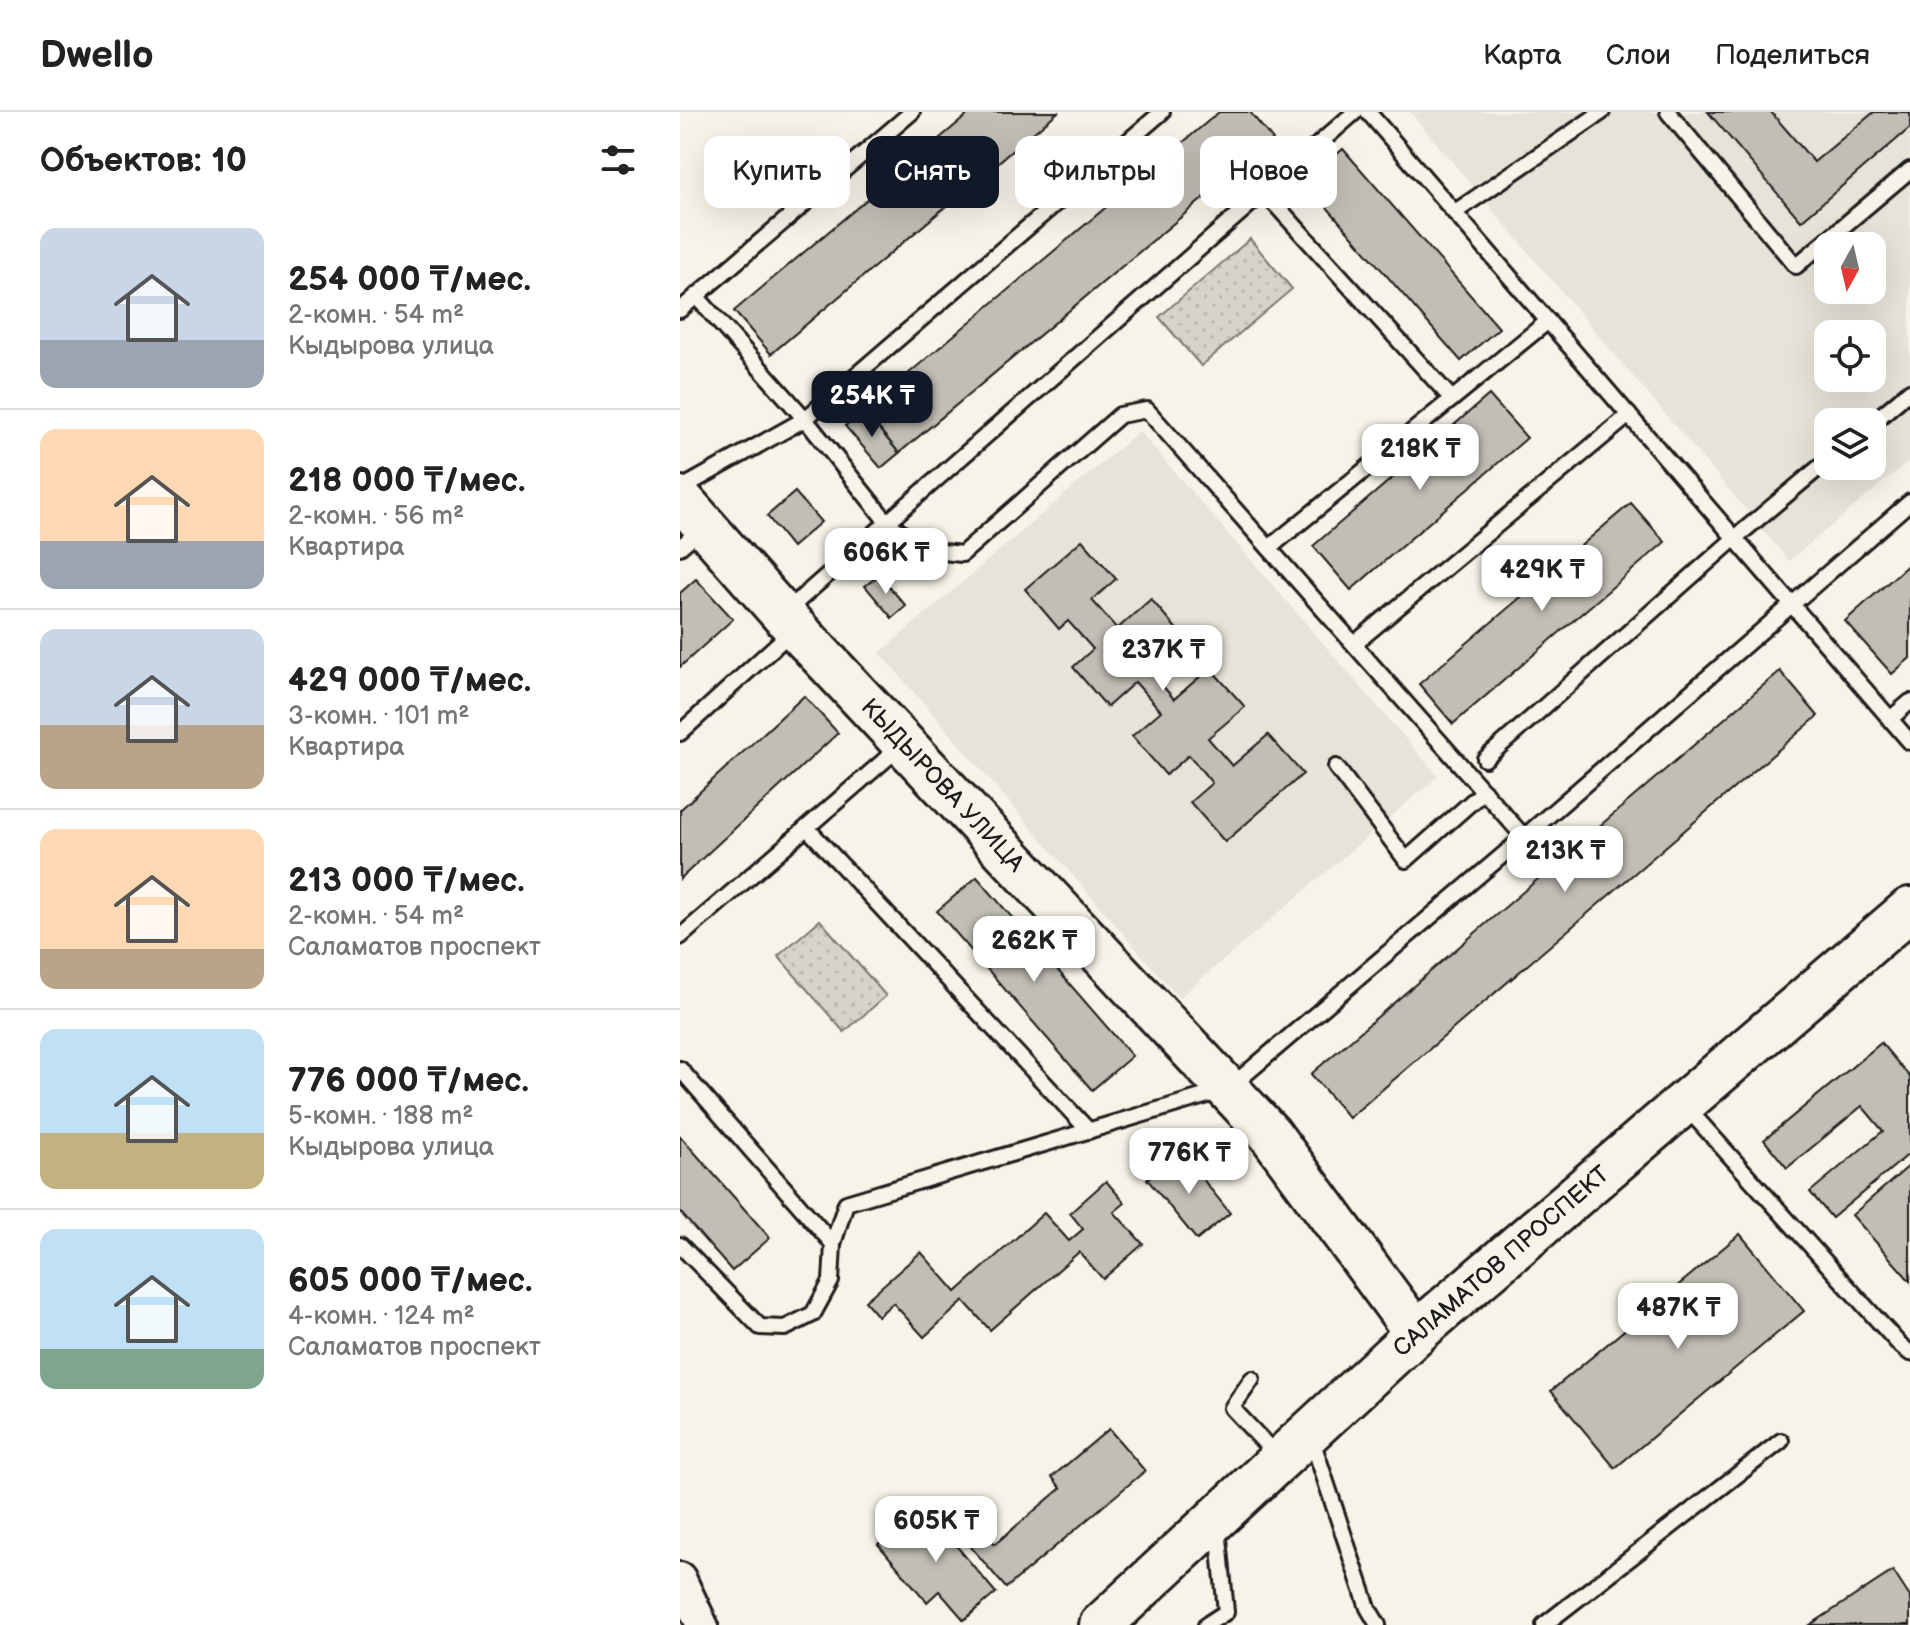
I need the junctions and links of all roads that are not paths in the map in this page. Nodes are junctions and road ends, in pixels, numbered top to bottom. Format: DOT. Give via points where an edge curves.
graph roads {
  1 [pos="912,112"];
  2 [pos="1162,112"];
  3 [pos="1355,112"];
  4 [pos="1368,112"];
  5 [pos="1602,112"];
  6 [pos="1668,112"];
  7 [pos="1328,136"];
  8 [pos="1910,170"];
  9 [pos="1246,208"];
  10 [pos="1279,208"];
  11 [pos="1455,212"];
  12 [pos="696,296"];
  13 [pos="680,310"];
  14 [pos="1548,321"];
  15 [pos="1910,391"];
  16 [pos="1452,399"];
  17 [pos="1886,411"];
  18 [pos="1629,415"];
  19 [pos="805,419"];
  20 [pos="1814,472"];
  21 [pos="680,489"];
  22 [pos="1910,502"];
  23 [pos="887,522"];
  24 [pos="688,524"];
  25 [pos="1735,538"];
  26 [pos="1269,548"];
  27 [pos="1791,604"];
  28 [pos="788,621"];
  29 [pos="1354,644"];
  30 [pos="1910,702"];
  31 [pos="1890,719"];
  32 [pos="680,733"];
  33 [pos="1910,742"];
  34 [pos="904,744"];
  35 [pos="1485,759"];
  36 [pos="1336,767"];
  37 [pos="1484,791"];
  38 [pos="807,828"];
  39 [pos="1524,837"];
  40 [pos="1910,909"];
  41 [pos="680,937"];
  42 [pos="680,1069"];
  43 [pos="1228,1089"];
  44 [pos="1683,1103"];
  45 [pos="1089,1131"];
  46 [pos="833,1244"];
  47 [pos="680,1245"];
  48 [pos="1416,1333"];
  49 [pos="1910,1353"];
  50 [pos="1252,1379"];
  51 [pos="1781,1441"];
  52 [pos="1295,1445"];
  53 [pos="1217,1518"];
  54 [pos="680,1578"];
  55 [pos="702,1625"];
  56 [pos="1101,1625"];
  57 [pos="1206,1625"];
  58 [pos="1378,1625"];
  59 [pos="1544,1625"];
  1 -- 12 [label="lane"];
  2 -- 19 [label="lane"];
  3 -- 7 [label="lane"];
  4 -- 11 [label="lane"];
  5 -- 11 [label="lane"];
  6 -- 8 [label="lane" via="1796,266"];
  9 -- 23 [label="lane"];
  10 -- 16 [label="lane"];
  11 -- 14 [label="lane"];
  12 -- 13 [label="lane"];
  12 -- 19 [label="lane"];
  14 -- 16 [label="lane"];
  14 -- 18 [label="lane"];
  15 -- 17 [label="lane"];
  16 -- 26 [label="lane"];
  18 -- 25 [label="lane"];
  18 -- 29 [label="lane"];
  19 -- 21 [label="lane"];
  19 -- 23 [label="lane"];
  20 -- 25 [label="lane"];
  22 -- 27 [label="lane"];
  23 -- 26 [label="lane" via="924,550 962,554 1120,415 1147,410"];
  23 -- 28 [label="lane"];
  24 -- 28 [label="street, КЫДЫРОВА УЛИЦА"];
  25 -- 27 [label="lane"];
  25 -- 35 [label="lane"];
  26 -- 29 [label="lane"];
  27 -- 31 [label="lane"];
  27 -- 39 [label="lane"];
  28 -- 32 [label="lane"];
  28 -- 34 [label="street, КЫДЫРОВА УЛИЦА"];
  29 -- 37 [label="lane"];
  30 -- 31 [label="lane"];
  31 -- 33 [label="lane"];
  34 -- 38 [label="lane"];
  34 -- 43 [label="street, КЫДЫРОВА УЛИЦА"];
  36 -- 37 [label="lane" via="1406,860"];
  37 -- 39 [label="lane"];
  38 -- 41 [label="lane"];
  38 -- 45 [label="lane"];
  39 -- 43 [label="lane"];
  40 -- 44 [label="street, САЛАМАТОВ ПРОСПЕКТ"];
  42 -- 46 [label="lane"];
  43 -- 45 [label="lane"];
  43 -- 48 [label="street, КЫДЫРОВА УЛИЦА" via="1270,1134"];
  44 -- 48 [label="street, САЛАМАТОВ ПРОСПЕКТ"];
  44 -- 49 [label="lane"];
  45 -- 46 [label="lane" via="846,1203"];
  46 -- 47 [label="lane" via="831,1281 813,1314 785,1328 760,1327"];
  48 -- 52 [label="street, САЛАМАТОВ ПРОСПЕКТ"];
  50 -- 52 [label="lane" via="1232,1408"];
  51 -- 59 [label="lane"];
  52 -- 53 [label="street, САЛАМАТОВ ПРОСПЕКТ"];
  52 -- 58 [label="lane"];
  53 -- 56 [label="street, САЛАМАТОВ ПРОСПЕКТ"];
  53 -- 57 [label="lane" via="1226,1612"];
  54 -- 55 [label="street"];
}
